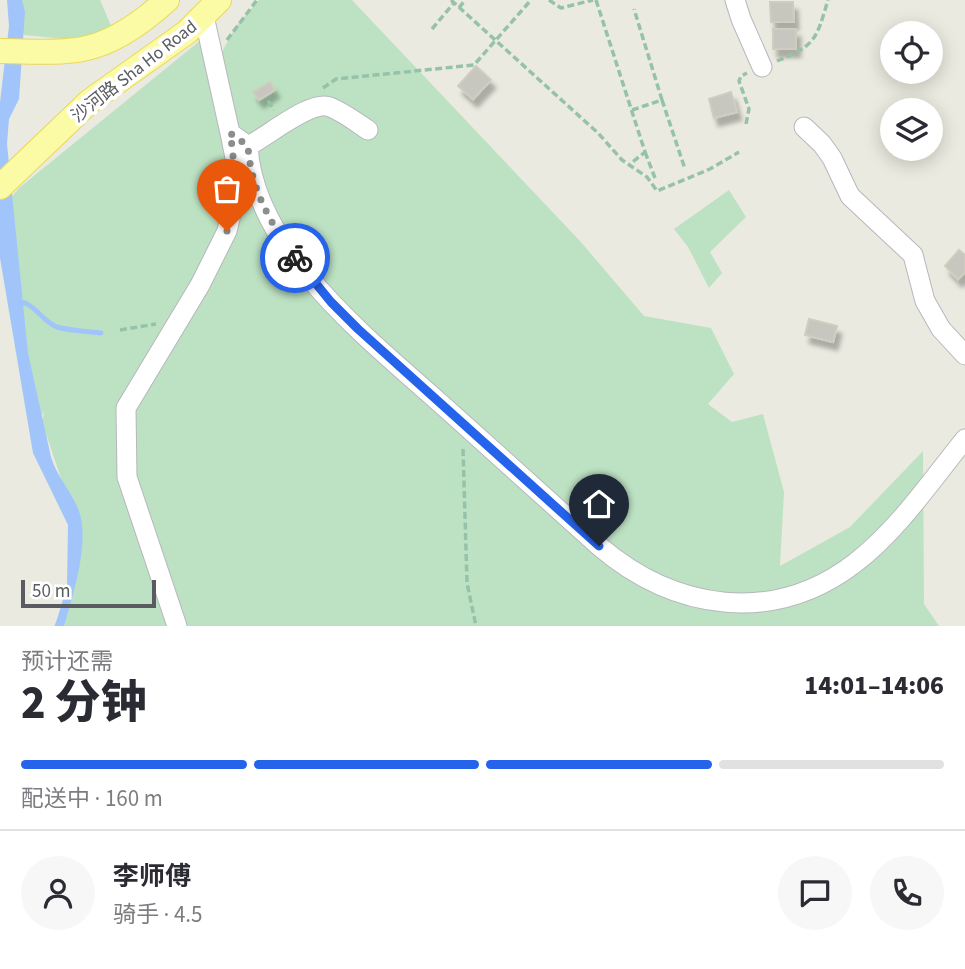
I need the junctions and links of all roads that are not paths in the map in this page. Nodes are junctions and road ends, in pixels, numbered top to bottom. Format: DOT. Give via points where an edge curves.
graph roads {
  1 [pos="167,0"];
  2 [pos="735,0"];
  3 [pos="211,8"];
  4 [pos="0,51"];
  5 [pos="762,67"];
  6 [pos="804,127"];
  7 [pos="368,130"];
  8 [pos="230,133"];
  9 [pos="248,146"];
  10 [pos="0,187"];
  11 [pos="965,355"];
  12 [pos="965,439"];
  13 [pos="177,626"];
  1 -- 4 [label="main road, 沙河路 Sha Ho Road" via="139,23 82,50"];
  2 -- 5 [label="street"];
  3 -- 8 [label="street" via="213,57"];
  3 -- 10 [label="main road, 沙河路 Sha Ho Road" via="170,45 90,101"];
  6 -- 11 [label="street" via="832,158 850,196 913,256 925,302"];
  7 -- 9 [label="street" via="328,105 313,107"];
  8 -- 9 [label="street"];
  8 -- 13 [label="street" via="235,158 227,231 126,408 127,477"];
  9 -- 12 [label="street" via="256,190 309,277 358,329 462,423 627,568 656,585 702,600 735,603 791,596 824,583 856,563 894,526"];
}
